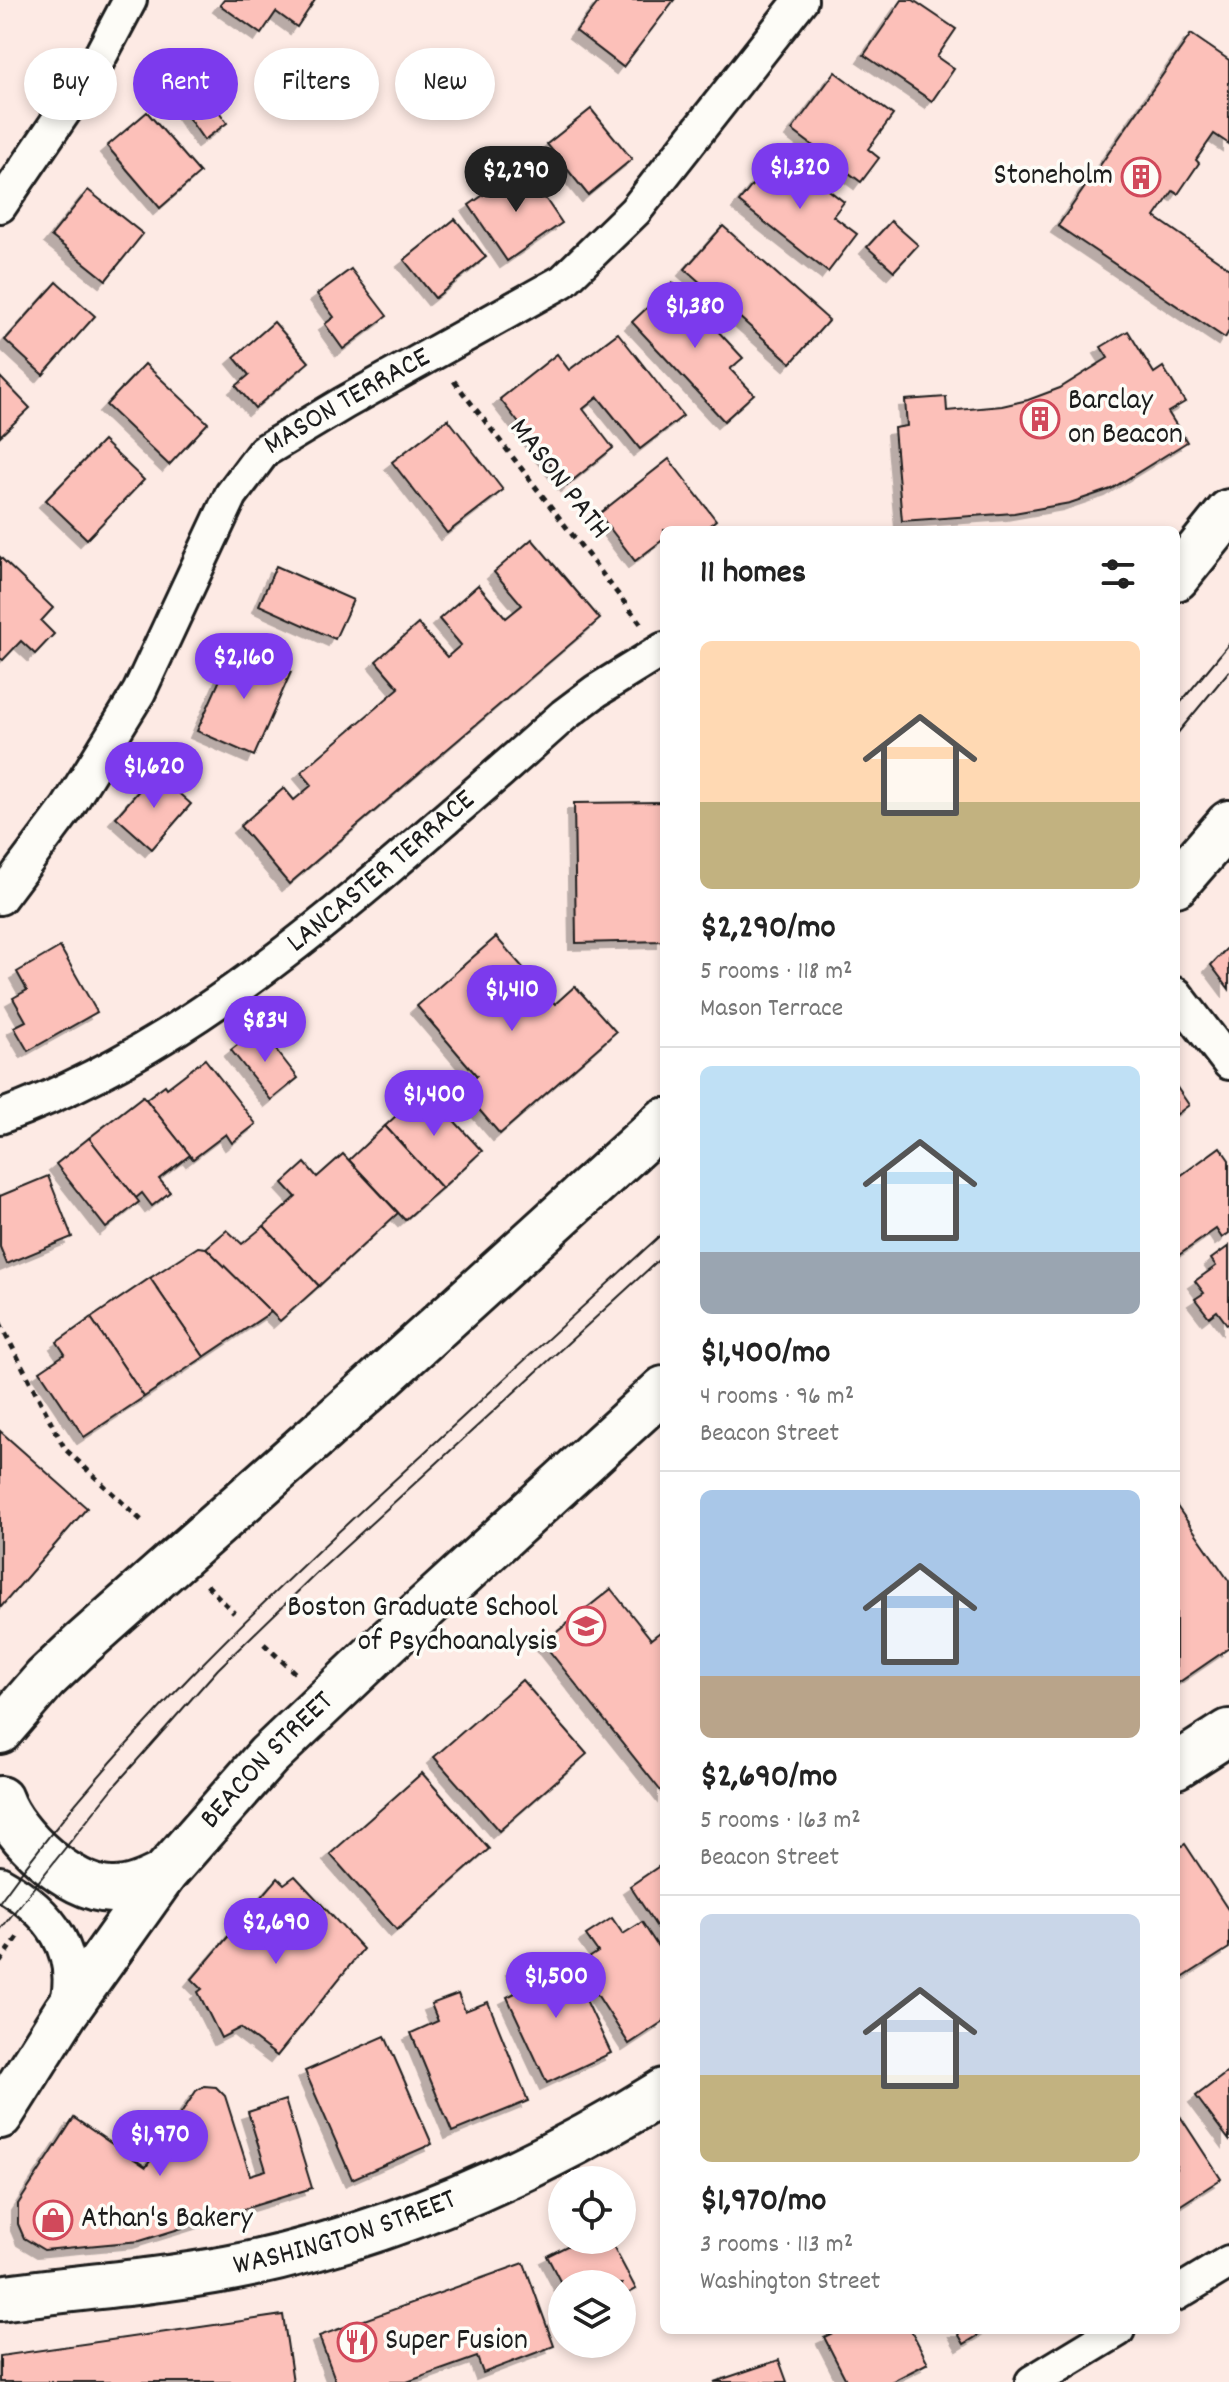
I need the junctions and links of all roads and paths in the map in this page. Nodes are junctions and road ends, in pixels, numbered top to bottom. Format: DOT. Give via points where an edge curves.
graph roads {
  1 [pos="130,0"];
  2 [pos="801,0"];
  3 [pos="0,206"];
  4 [pos="434,355"];
  5 [pos="1229,512"];
  6 [pos="1180,573"];
  7 [pos="656,640"];
  8 [pos="1229,823"];
  9 [pos="1180,879"];
  10 [pos="0,898"];
  11 [pos="1180,999"];
  12 [pos="1229,1063"];
  13 [pos="0,1117"];
  14 [pos="660,1125"];
  15 [pos="0,1323"];
  16 [pos="660,1393"];
  17 [pos="142,1521"];
  18 [pos="204,1581"];
  19 [pos="234,1613"];
  20 [pos="264,1644"];
  21 [pos="300,1677"];
  22 [pos="1229,1732"];
  23 [pos="2,1736"];
  24 [pos="1180,1763"];
  25 [pos="0,1799"];
  26 [pos="164,1874"];
  27 [pos="0,1883"];
  28 [pos="22,1932"];
  29 [pos="0,1962"];
  30 [pos="65,2013"];
  31 [pos="660,2093"];
  32 [pos="0,2116"];
  33 [pos="1229,2262"];
  34 [pos="1180,2292"];
  35 [pos="0,2298"];
  36 [pos="1111,2334"];
  37 [pos="1032,2382"];
  1 -- 3 [label="street" via="95,66"];
  2 -- 4 [label="street, MASON TERRACE" via="635,211 563,281"];
  4 -- 7 [label="path, MASON PATH"];
  4 -- 10 [label="street, MASON TERRACE" via="264,451 231,495 139,692 68,807"];
  5 -- 6 [label="main road"];
  7 -- 13 [label="street, LANCASTER TERRACE" via="342,908 241,987 110,1067"];
  8 -- 9 [label="main road"];
  11 -- 12 [label="street"];
  14 -- 23 [label="main road" via="82,1644 45,1679"];
  15 -- 17 [label="path" via="65,1449"];
  16 -- 26 [label="main road, BEACON STREET" via="268,1756"];
  18 -- 19 [label="path"];
  20 -- 21 [label="path"];
  22 -- 24 [label="main road"];
  25 -- 26 [label="main road" via="23,1839 91,1887 127,1889"];
  26 -- 30 [label="main road, BEACON STREET"];
  27 -- 30 [label="street" via="43,1914 67,1952 71,1991"];
  28 -- 29 [label="path"];
  30 -- 32 [label="main road, BEACON STREET"];
  31 -- 35 [label="main road, WASHINGTON STREET" via="515,2172 363,2234 245,2265"];
  33 -- 34 [label="street"];
  36 -- 37 [label="street"];
}
